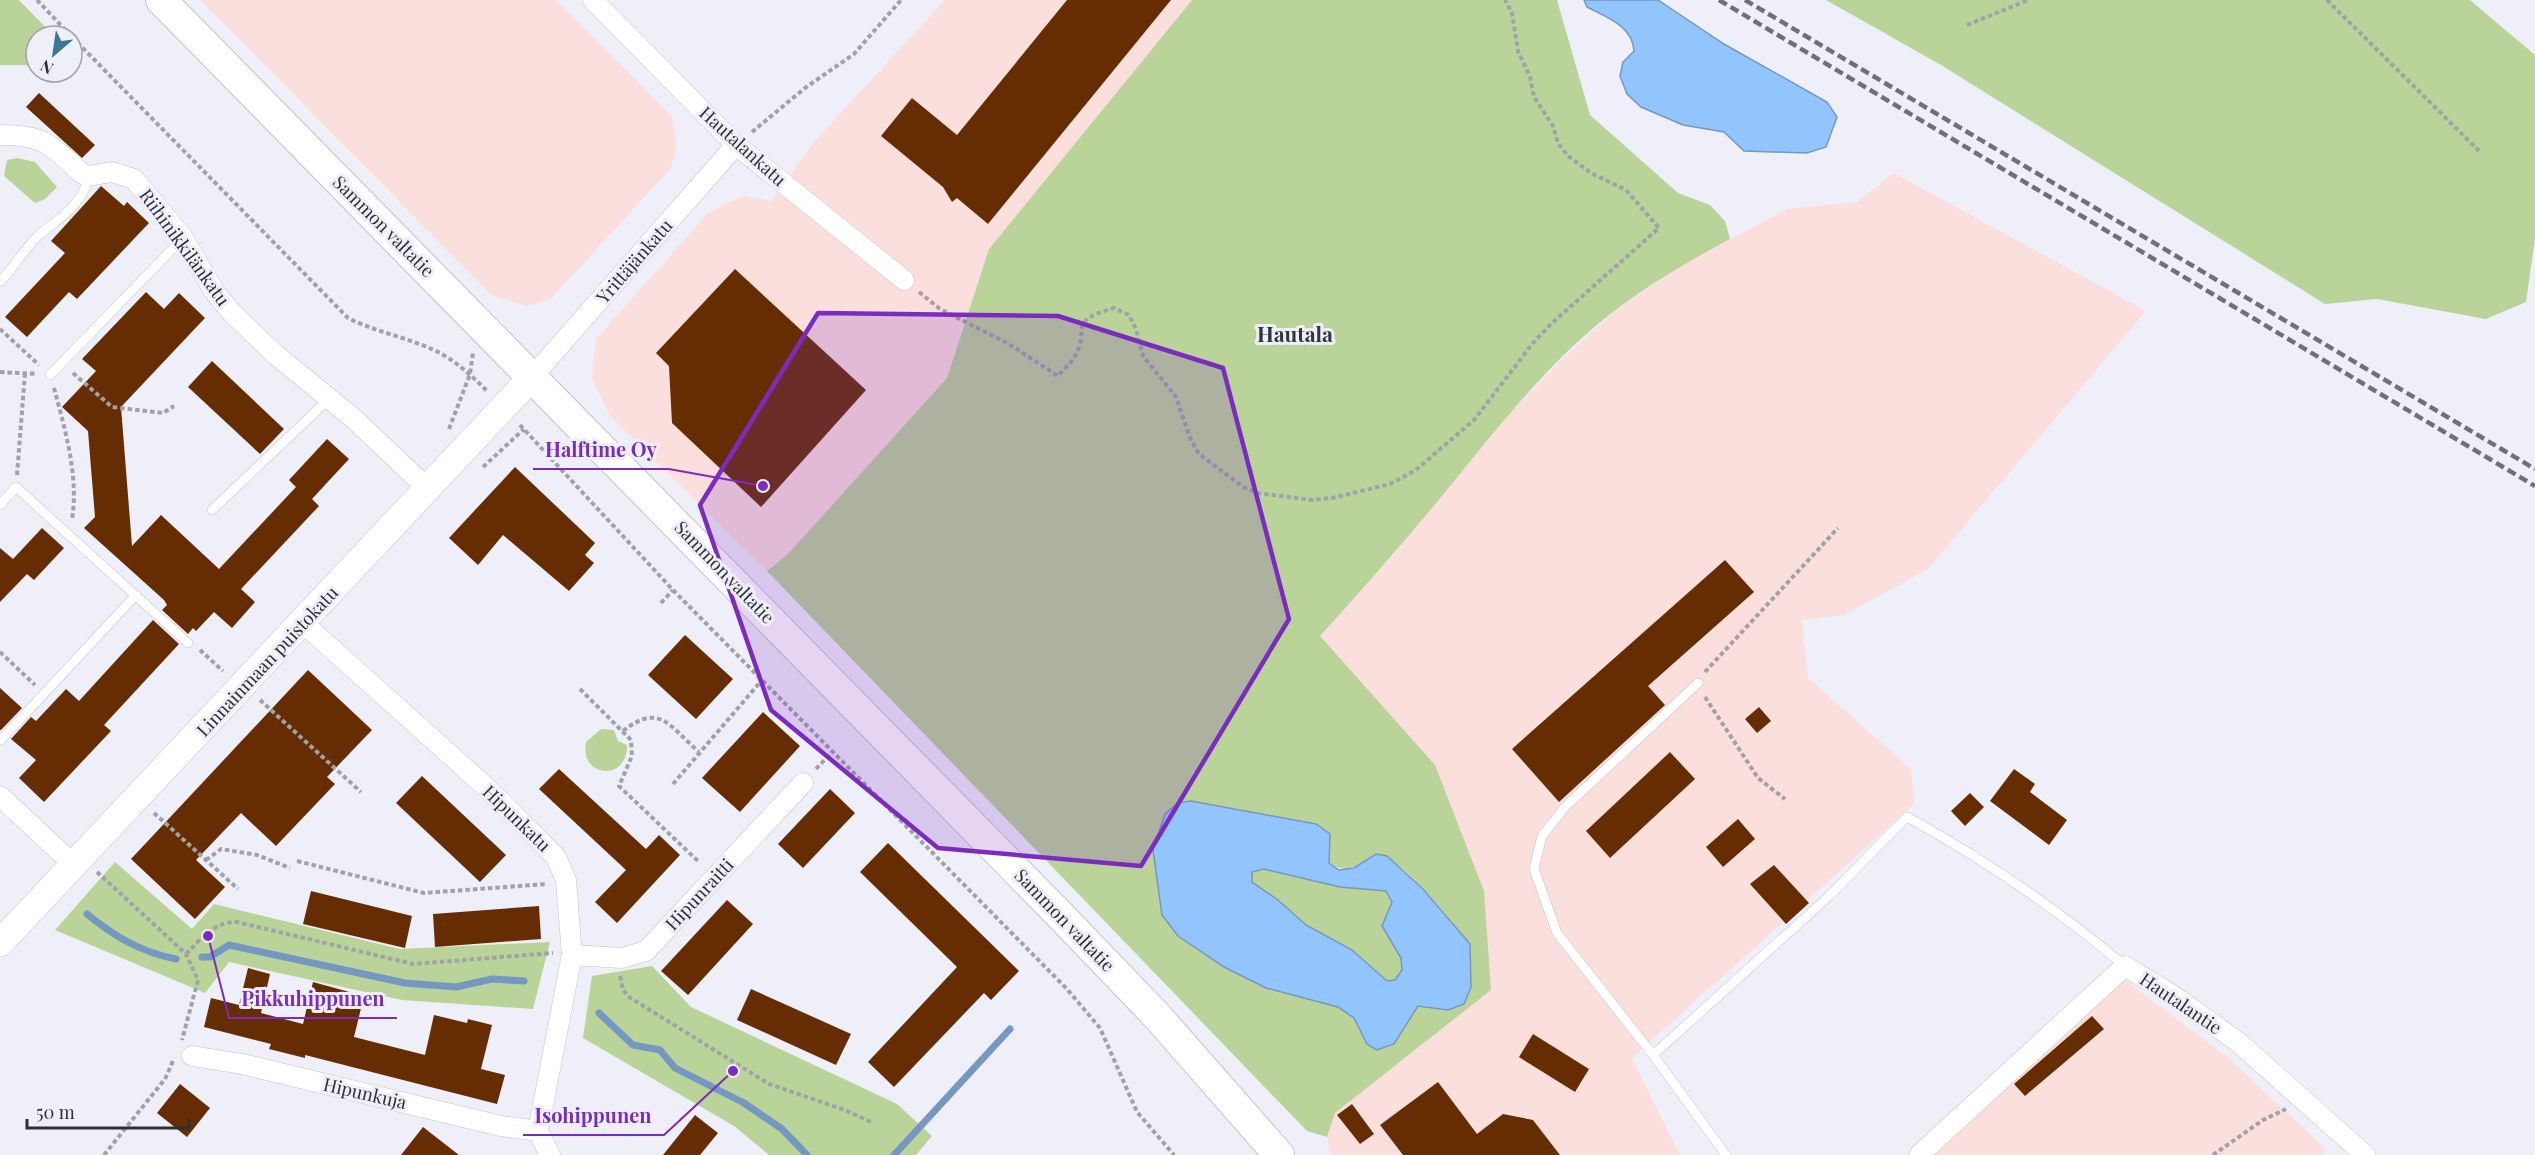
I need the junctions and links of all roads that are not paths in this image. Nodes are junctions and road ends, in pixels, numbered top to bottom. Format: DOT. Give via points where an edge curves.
graph roads {
  1 [pos="161,0"];
  2 [pos="593,0"];
  3 [pos="0,135"];
  4 [pos="736,145"];
  5 [pos="88,176"];
  6 [pos="183,238"];
  7 [pos="904,280"];
  8 [pos="0,282"];
  9 [pos="50,375"];
  10 [pos="532,376"];
  11 [pos="329,399"];
  12 [pos="427,488"];
  13 [pos="0,505"];
  14 [pos="212,510"];
  15 [pos="136,595"];
  16 [pos="303,623"];
  17 [pos="188,643"];
  18 [pos="1698,683"];
  19 [pos="0,741"];
  20 [pos="803,783"];
  21 [pos="0,796"];
  22 [pos="84,867"];
  23 [pos="0,943"];
  24 [pos="572,955"];
  25 [pos="2126,966"];
  26 [pos="185,1054"];
  27 [pos="1653,1055"];
  28 [pos="537,1131"];
  29 [pos="550,1155"];
  30 [pos="1279,1155"];
  31 [pos="1726,1155"];
  32 [pos="1919,1155"];
  33 [pos="2365,1155"];
  1 -- 10 [label="main road, Sammon valtatie"];
  2 -- 4 [label="street, Hautalankatu"];
  3 -- 5 [label="street" via="24,135 45,141"];
  4 -- 7 [label="street, Hautalankatu"];
  4 -- 10 [label="street, Yrittäjänkatu"];
  5 -- 6 [label="street, Riihinikkilänkatu" via="112,172 134,179"];
  5 -- 8 [label="lane" via="82,196 39,235"];
  6 -- 9 [label="lane"];
  6 -- 11 [label="street, Riihinikkilänkatu" via="214,291 232,312"];
  10 -- 12 [label="street, Linnainmaan puistokatu"];
  10 -- 30 [label="main road, Sammon valtatie" via="1157,1016"];
  11 -- 12 [label="street, Riihinikkilänkatu"];
  11 -- 14 [label="lane"];
  12 -- 16 [label="street, Linnainmaan puistokatu"];
  13 -- 15 [label="lane" via="16,487"];
  15 -- 17 [label="lane"];
  15 -- 19 [label="lane"];
  16 -- 22 [label="street, Linnainmaan puistokatu"];
  16 -- 24 [label="street, Hipunkatu" via="487,788 556,857 566,880"];
  18 -- 27 [label="lane" via="1565,807 1542,836 1534,869 1557,933"];
  20 -- 24 [label="street, Hipunraitti" via="646,951 615,958"];
  21 -- 22 [label="street"];
  22 -- 23 [label="street, Linnainmaan puistokatu"];
  24 -- 28 [label="street, Hipunkatu"];
  25 -- 27 [label="lane" via="2001,874 1907,817 1827,898"];
  25 -- 32 [label="street, Hautalantie"];
  25 -- 33 [label="street, Hautalantie" via="2238,1042"];
  26 -- 28 [label="street, Hipunkuja"];
  27 -- 31 [label="lane"];
  28 -- 29 [label="street"];
}
